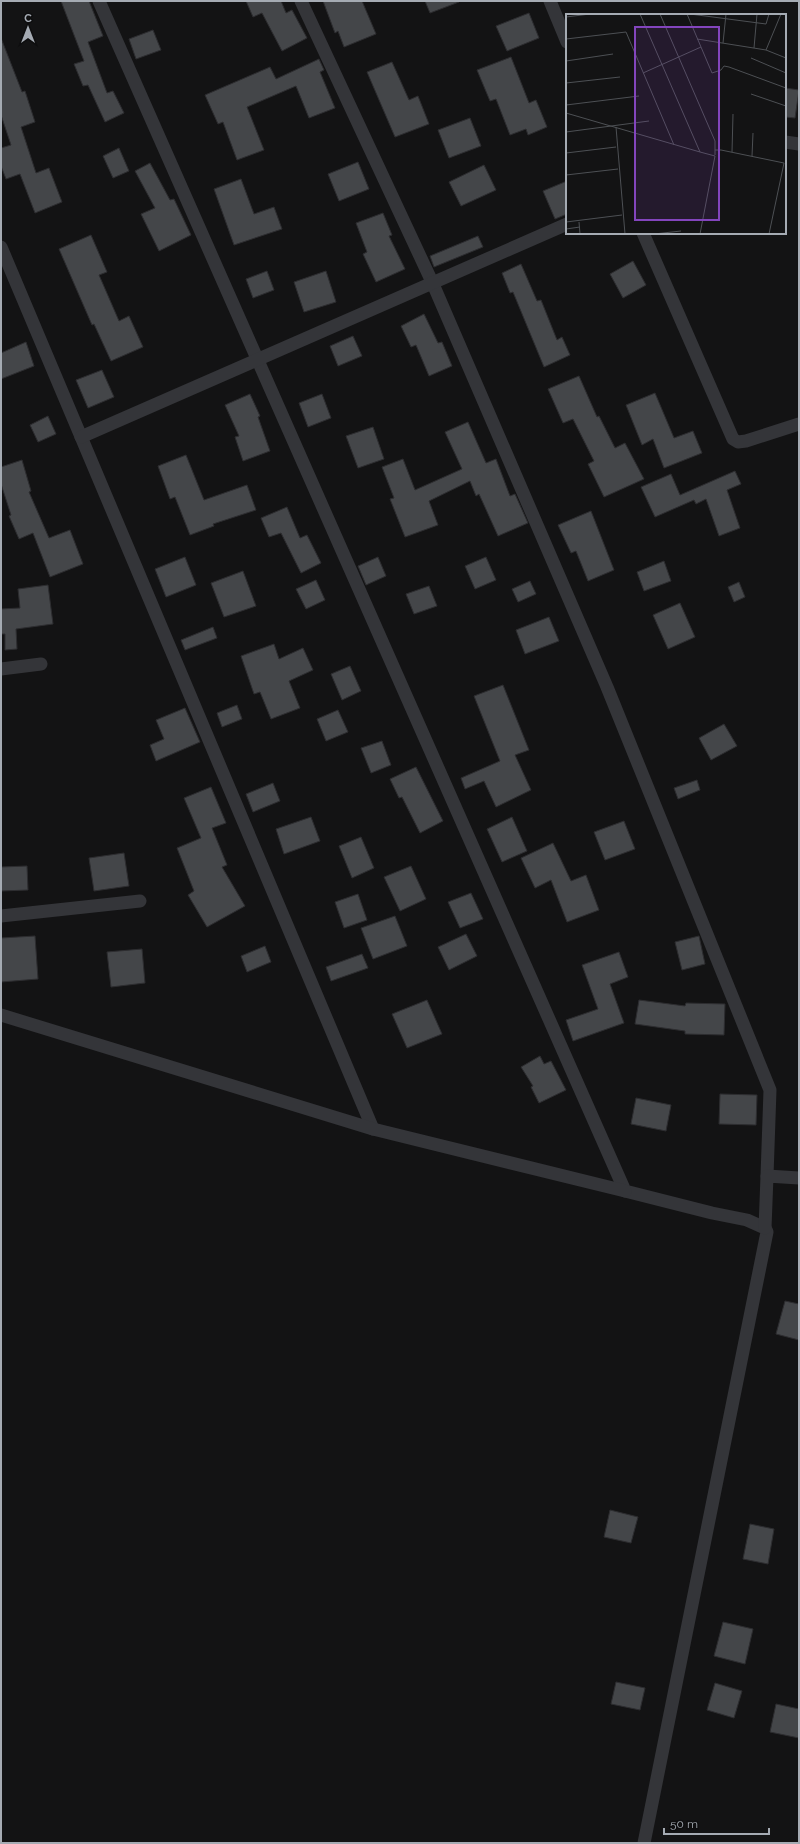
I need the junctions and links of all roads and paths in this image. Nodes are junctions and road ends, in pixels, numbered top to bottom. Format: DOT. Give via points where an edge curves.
graph roads {
  1 [pos="99,1"];
  2 [pos="301,1"];
  3 [pos="550,1"];
  4 [pos="566,40"];
  5 [pos="786,142"];
  6 [pos="799,144"];
  7 [pos="566,224"];
  8 [pos="644,234"];
  9 [pos="1,247"];
  10 [pos="433,284"];
  11 [pos="258,360"];
  12 [pos="799,424"];
  13 [pos="81,437"];
  14 [pos="42,664"];
  15 [pos="1,669"];
  16 [pos="140,901"];
  17 [pos="1,916"];
  18 [pos="1,1015"];
  19 [pos="373,1129"];
  20 [pos="767,1176"];
  21 [pos="799,1178"];
  22 [pos="624,1191"];
  23 [pos="765,1228"];
  24 [pos="644,1843"];
  1 -- 11 [label="street"];
  2 -- 10 [label="street"];
  3 -- 4 [label="street"];
  5 -- 6 [label="street"];
  7 -- 10 [label="street"];
  8 -- 12 [label="street" via="733,440 746,441"];
  9 -- 13 [label="street"];
  10 -- 11 [label="street"];
  10 -- 20 [label="street" via="607,687 770,1090"];
  11 -- 13 [label="street"];
  11 -- 22 [label="street"];
  13 -- 19 [label="street"];
  14 -- 15 [label="street"];
  16 -- 17 [label="street"];
  18 -- 19 [label="street"];
  19 -- 22 [label="street"];
  20 -- 21 [label="street"];
  20 -- 23 [label="street"];
  22 -- 23 [label="street" via="747,1220"];
  23 -- 24 [label="street" via="767,1232"];
}
